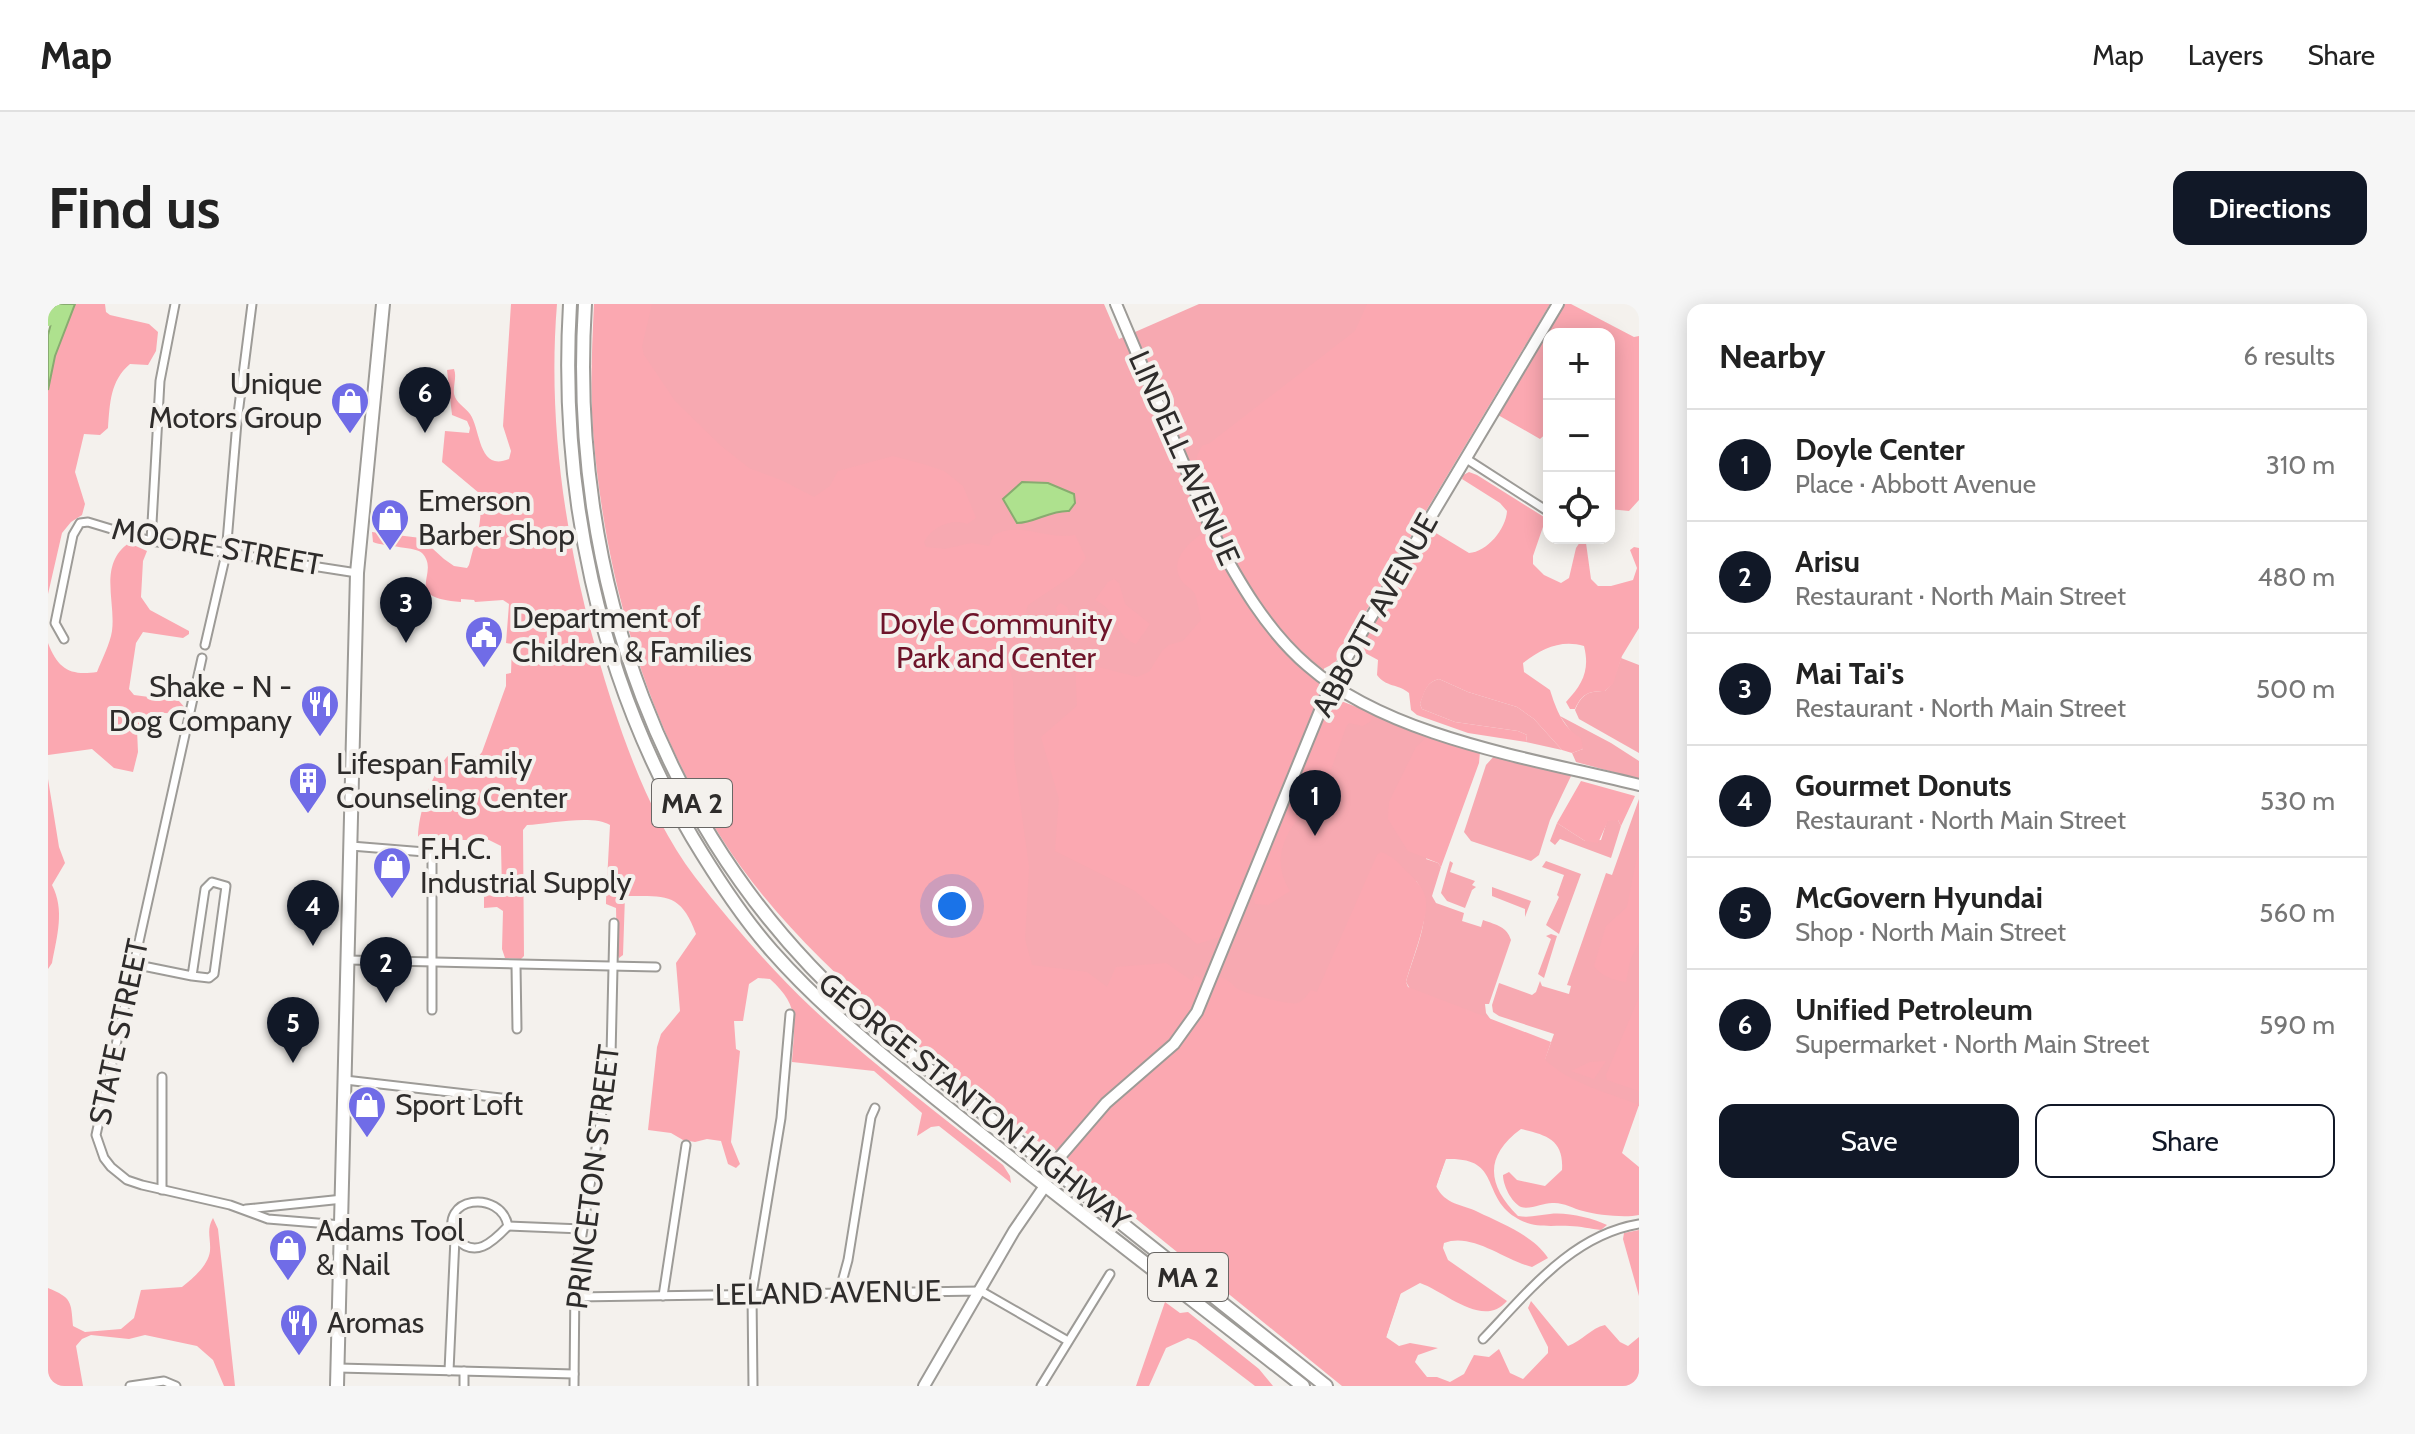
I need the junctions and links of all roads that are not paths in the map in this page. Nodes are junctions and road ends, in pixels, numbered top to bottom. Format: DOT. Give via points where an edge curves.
graph roads {
  1 [pos="175,304"];
  2 [pos="252,304"];
  3 [pos="383,304"];
  4 [pos="570,304"];
  5 [pos="585,304"];
  6 [pos="1116,304"];
  7 [pos="1558,304"];
  8 [pos="1465,458"];
  9 [pos="1543,508"];
  10 [pos="151,541"];
  11 [pos="226,554"];
  12 [pos="357,573"];
  13 [pos="64,639"];
  14 [pos="205,645"];
  15 [pos="202,658"];
  16 [pos="1331,684"];
  17 [pos="1639,785"];
  18 [pos="351,846"];
  19 [pos="614,923"];
  20 [pos="348,960"];
  21 [pos="133,964"];
  22 [pos="430,964"];
  23 [pos="516,965"];
  24 [pos="613,967"];
  25 [pos="656,967"];
  26 [pos="192,976"];
  27 [pos="432,1010"];
  28 [pos="790,1014"];
  29 [pos="517,1029"];
  30 [pos="162,1077"];
  31 [pos="345,1080"];
  32 [pos="518,1100"];
  33 [pos="875,1108"];
  34 [pos="686,1145"];
  35 [pos="1051,1167"];
  36 [pos="1045,1186"];
  37 [pos="162,1190"];
  38 [pos="343,1199"];
  39 [pos="242,1209"];
  40 [pos="1639,1224"];
  41 [pos="342,1225"];
  42 [pos="508,1226"];
  43 [pos="582,1229"];
  44 [pos="455,1238"];
  45 [pos="1110,1274"];
  46 [pos="981,1291"];
  47 [pos="839,1293"];
  48 [pos="752,1294"];
  49 [pos="663,1296"];
  50 [pos="575,1297"];
  51 [pos="1483,1339"];
  52 [pos="1068,1341"];
  53 [pos="338,1368"];
  54 [pos="449,1371"];
  55 [pos="464,1371"];
  56 [pos="574,1374"];
  57 [pos="175,1385"];
  58 [pos="130,1386"];
  59 [pos="337,1386"];
  60 [pos="464,1386"];
  61 [pos="574,1386"];
  62 [pos="753,1386"];
  63 [pos="924,1386"];
  64 [pos="1041,1386"];
  65 [pos="1303,1386"];
  66 [pos="1326,1386"];
  1 -- 10 [label="street" via="160,381"];
  2 -- 11 [label="street"];
  3 -- 12 [label="highway"];
  4 -- 36 [label="highway, GEORGE STANTON HIGHWAY / MA 2" via="569,421 590,576 622,691 660,779 718,880 802,984 851,1030"];
  5 -- 35 [label="highway, GEORGE STANTON HIGHWAY / MA 2" via="584,407 597,534 625,649 686,792 762,912 819,977"];
  6 -- 16 [label="street, LINDELL AVENUE" via="1228,563 1281,640"];
  7 -- 8 [label="street, ABBOTT AVENUE"];
  8 -- 9 [label="street"];
  8 -- 16 [label="street, ABBOTT AVENUE"];
  10 -- 11 [label="street, MOORE STREET"];
  10 -- 13 [label="street, MOORE STREET" via="88,522 78,525 55,623"];
  11 -- 12 [label="street, MOORE STREET"];
  11 -- 14 [label="street"];
  12 -- 18 [label="highway"];
  15 -- 21 [label="street, STATE STREET"];
  16 -- 17 [label="street, LINDELL AVENUE" via="1441,734"];
  16 -- 35 [label="street, ABBOTT AVENUE" via="1197,1012 1174,1044 1106,1103"];
  18 -- 20 [label="highway"];
  18 -- 22 [label="street" via="431,855"];
  19 -- 24 [label="street, PRINCETON STREET"];
  20 -- 22 [label="street"];
  20 -- 31 [label="highway"];
  21 -- 26 [label="street"];
  21 -- 37 [label="street, STATE STREET" via="96,1135 104,1158 118,1174"];
  22 -- 23 [label="street"];
  22 -- 27 [label="street"];
  23 -- 24 [label="street"];
  23 -- 29 [label="street"];
  24 -- 25 [label="street"];
  24 -- 43 [label="street, PRINCETON STREET" via="610,1064"];
  26 -- 26 [label="street" via="214,974 226,886 212,882 205,889"];
  28 -- 48 [label="street" via="781,1118"];
  30 -- 37 [label="street"];
  31 -- 32 [label="street"];
  31 -- 38 [label="highway"];
  33 -- 47 [label="street"];
  34 -- 49 [label="street"];
  35 -- 66 [label="highway, GEORGE STANTON HIGHWAY / MA 2"];
  36 -- 46 [label="street"];
  36 -- 65 [label="highway, GEORGE STANTON HIGHWAY / MA 2"];
  37 -- 39 [label="street, STATE STREET"];
  38 -- 39 [label="street"];
  38 -- 41 [label="highway"];
  39 -- 41 [label="street, STATE STREET" via="268,1219"];
  40 -- 51 [label="street" via="1569,1253"];
  41 -- 53 [label="highway"];
  42 -- 43 [label="street"];
  42 -- 44 [label="street" via="482,1248 467,1247"];
  42 -- 44 [label="street" via="504,1213 471,1201 454,1215"];
  43 -- 50 [label="street, PRINCETON STREET"];
  44 -- 54 [label="street"];
  45 -- 52 [label="street"];
  46 -- 47 [label="street, LELAND AVENUE"];
  46 -- 52 [label="street, LELAND AVENUE"];
  46 -- 63 [label="street"];
  47 -- 48 [label="street, LELAND AVENUE"];
  48 -- 49 [label="street, LELAND AVENUE"];
  48 -- 62 [label="street"];
  49 -- 50 [label="street, LELAND AVENUE"];
  50 -- 56 [label="street, PRINCETON STREET"];
  52 -- 64 [label="street"];
  53 -- 54 [label="street"];
  53 -- 59 [label="highway"];
  54 -- 55 [label="street"];
  55 -- 56 [label="street"];
  55 -- 60 [label="street"];
  56 -- 61 [label="street, PRINCETON STREET"];
  57 -- 58 [label="street" via="164,1381"];
}
